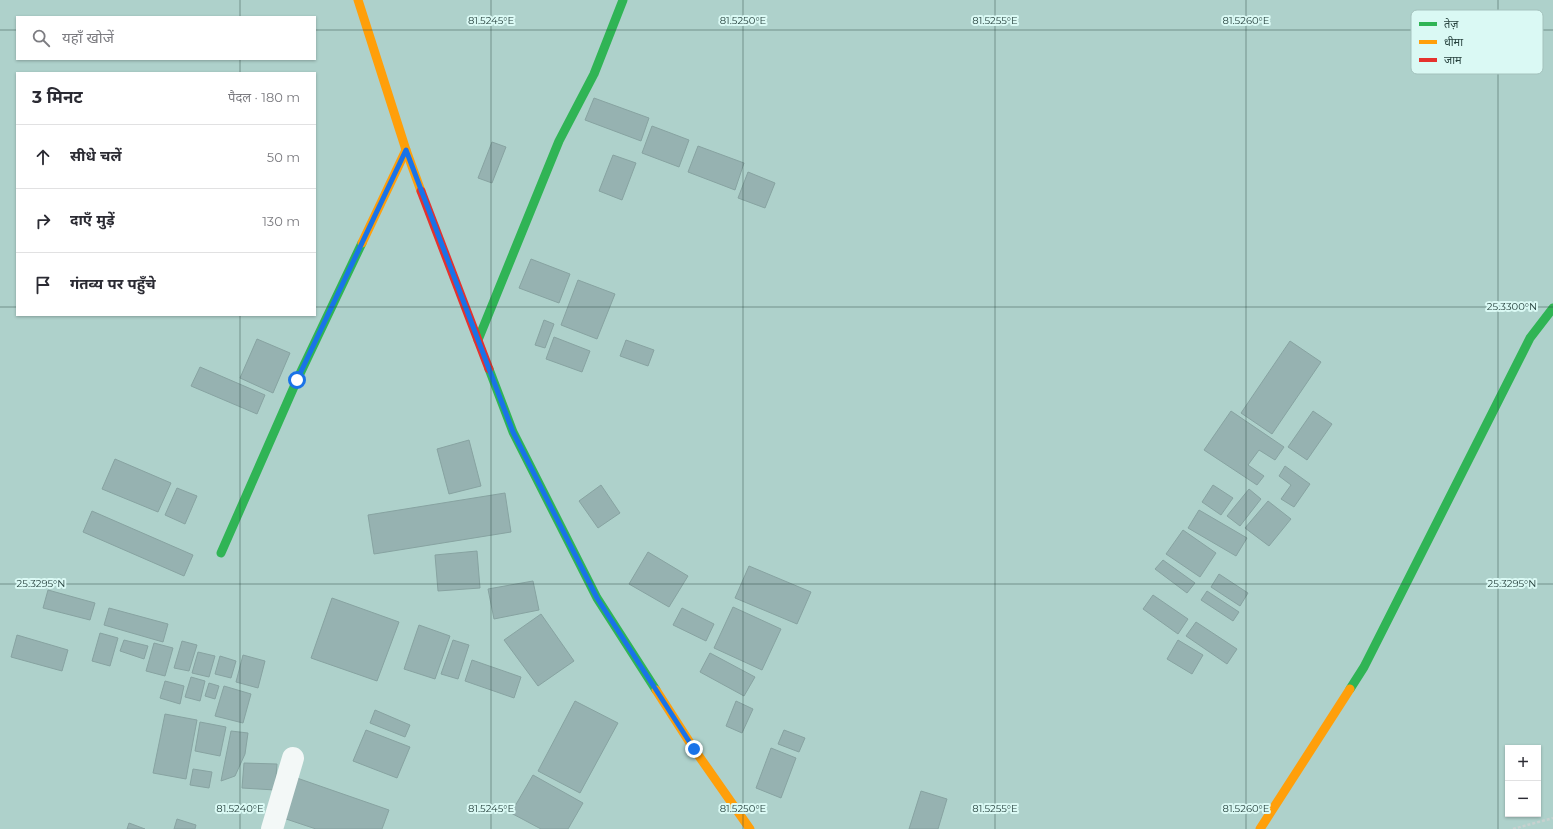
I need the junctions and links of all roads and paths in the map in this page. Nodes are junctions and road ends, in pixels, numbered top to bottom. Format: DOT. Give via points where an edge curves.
graph roads {
  1 [pos="358,0"];
  2 [pos="623,0"];
  3 [pos="406,150"];
  4 [pos="1553,308"];
  5 [pos="478,340"];
  6 [pos="221,553"];
  7 [pos="293,758"];
  8 [pos="1553,818"];
  9 [pos="272,829"];
  10 [pos="750,829"];
  11 [pos="1260,829"];
  12 [pos="1513,829"];
  1 -- 3 [label="street"];
  2 -- 5 [label="street" via="594,74 559,141"];
  3 -- 5 [label="street"];
  3 -- 6 [label="street" via="297,380"];
  4 -- 11 [label="street" via="1530,338 1364,667"];
  5 -- 10 [label="street" via="513,432 597,598 694,749"];
  7 -- 9 [label="street"];
  8 -- 12 [label="path"];
}
